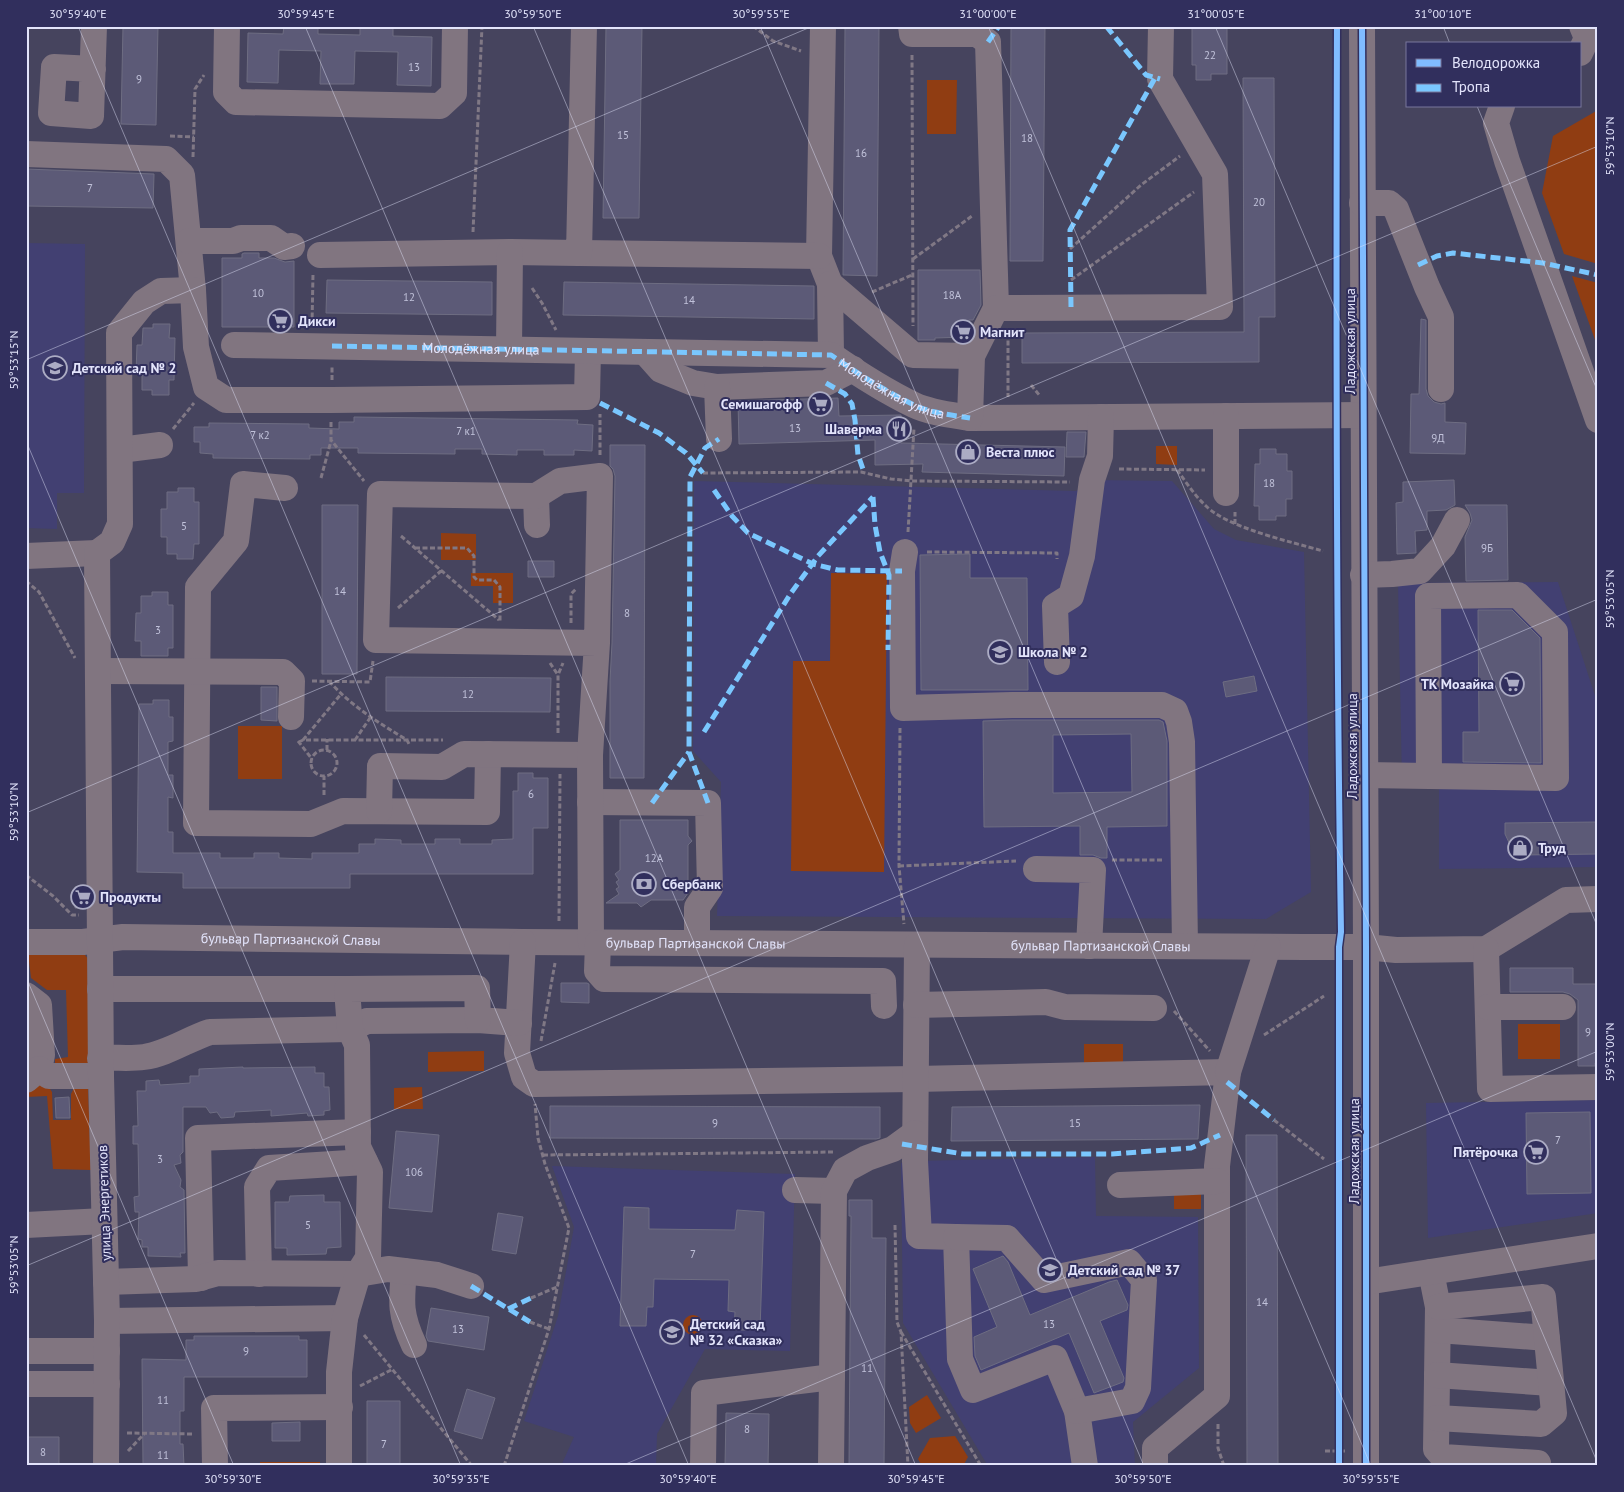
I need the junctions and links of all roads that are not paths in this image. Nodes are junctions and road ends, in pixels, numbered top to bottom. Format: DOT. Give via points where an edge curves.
graph roads {
  1 [pos="94,26"];
  2 [pos="227,26"];
  3 [pos="455,26"];
  4 [pos="584,26"];
  5 [pos="823,26"];
  6 [pos="1161,26"];
  7 [pos="1362,26"];
  8 [pos="1582,26"];
  9 [pos="912,30"];
  10 [pos="1582,49"];
  11 [pos="93,69"];
  12 [pos="1501,108"];
  13 [pos="26,154"];
  14 [pos="1362,203"];
  15 [pos="189,241"];
  16 [pos="292,246"];
  17 [pos="579,253"];
  18 [pos="502,256"];
  19 [pos="819,256"];
  20 [pos="317,263"];
  21 [pos="830,284"];
  22 [pos="193,290"];
  23 [pos="1002,308"];
  24 [pos="234,345"];
  25 [pos="509,349"];
  26 [pos="577,350"];
  27 [pos="645,352"];
  28 [pos="831,355"];
  29 [pos="972,356"];
  30 [pos="852,369"];
  31 [pos="717,387"];
  32 [pos="1441,389"];
  33 [pos="1363,415"];
  34 [pos="1226,416"];
  35 [pos="1101,417"];
  36 [pos="970,418"];
  37 [pos="1598,420"];
  38 [pos="719,439"];
  39 [pos="160,445"];
  40 [pos="120,450"];
  41 [pos="1226,481"];
  42 [pos="285,488"];
  43 [pos="536,496"];
  44 [pos="1457,520"];
  45 [pos="537,525"];
  46 [pos="905,552"];
  47 [pos="97,553"];
  48 [pos="26,556"];
  49 [pos="1363,575"];
  50 [pos="597,643"];
  51 [pos="1056,662"];
  52 [pos="99,671"];
  53 [pos="197,671"];
  54 [pos="298,733"];
  55 [pos="488,754"];
  56 [pos="590,755"];
  57 [pos="1364,775"];
  58 [pos="1429,776"];
  59 [pos="590,802"];
  60 [pos="379,811"];
  61 [pos="1036,869"];
  62 [pos="1598,899"];
  63 [pos="99,940"];
  64 [pos="26,942"];
  65 [pos="523,942"];
  66 [pos="594,943"];
  67 [pos="697,944"];
  68 [pos="820,944"];
  69 [pos="911,945"];
  70 [pos="1088,946"];
  71 [pos="1185,946"];
  72 [pos="1268,947"];
  73 [pos="1366,947"];
  74 [pos="1486,949"];
  75 [pos="820,981"];
  76 [pos="100,989"];
  77 [pos="347,989"];
  78 [pos="26,995"];
  79 [pos="916,1005"];
  80 [pos="884,1006"];
  81 [pos="1161,1006"];
  82 [pos="1488,1007"];
  83 [pos="1563,1007"];
  84 [pos="478,1020"];
  85 [pos="519,1023"];
  86 [pos="350,1029"];
  87 [pos="1231,1063"];
  88 [pos="100,1067"];
  89 [pos="32,1074"];
  90 [pos="916,1079"];
  91 [pos="1598,1087"];
  92 [pos="358,1132"];
  93 [pos="915,1134"];
  94 [pos="268,1135"];
  95 [pos="365,1162"];
  96 [pos="269,1168"];
  97 [pos="1217,1181"];
  98 [pos="1120,1185"];
  99 [pos="795,1190"];
  100 [pos="834,1190"];
  101 [pos="104,1221"];
  102 [pos="26,1225"];
  103 [pos="956,1237"];
  104 [pos="1598,1246"];
  105 [pos="404,1271"];
  106 [pos="1431,1272"];
  107 [pos="259,1274"];
  108 [pos="358,1274"];
  109 [pos="201,1278"];
  110 [pos="106,1282"];
  111 [pos="1366,1282"];
  112 [pos="471,1286"];
  113 [pos="345,1318"];
  114 [pos="1438,1318"];
  115 [pos="107,1321"];
  116 [pos="1547,1338"];
  117 [pos="414,1345"];
  118 [pos="26,1351"];
  119 [pos="107,1351"];
  120 [pos="1437,1375"];
  121 [pos="832,1377"];
  122 [pos="1551,1383"];
  123 [pos="26,1384"];
  124 [pos="106,1384"];
  125 [pos="340,1402"];
  126 [pos="1076,1411"];
  127 [pos="1437,1418"];
  128 [pos="1538,1463"];
  129 [pos="106,1466"];
  130 [pos="215,1466"];
  131 [pos="339,1466"];
  132 [pos="703,1466"];
  133 [pos="831,1466"];
  134 [pos="1085,1466"];
  135 [pos="1155,1466"];
  136 [pos="1366,1466"];
  1 -- 11 [label="street"];
  2 -- 3 [label="street" via="226,92 236,102 440,106 454,93"];
  4 -- 17 [label="street"];
  5 -- 19 [label="street"];
  6 -- 23 [label="street" via="1160,79 1215,177 1220,307"];
  7 -- 14 [label="street, Ладожская улица"];
  8 -- 10 [label="street" via="1587,38"];
  9 -- 23 [label="street" via="977,34 988,42 993,200"];
  12 -- 37 [label="street" via="1496,123 1507,162"];
  13 -- 15 [label="street" via="166,159 182,175"];
  14 -- 32 [label="street" via="1390,203 1396,209 1441,317"];
  14 -- 33 [label="street, Ладожская улица"];
  15 -- 16 [label="street" via="271,238 284,247"];
  15 -- 22 [label="street"];
  17 -- 18 [label="street"];
  17 -- 19 [label="street"];
  18 -- 20 [label="street"];
  18 -- 25 [label="street"];
  19 -- 21 [label="street"];
  21 -- 28 [label="street"];
  21 -- 29 [label="street" via="913,354"];
  22 -- 26 [label="street" via="196,347 206,387 226,400 587,397"];
  22 -- 40 [label="street" via="161,292 144,302 119,333"];
  23 -- 29 [label="street"];
  24 -- 25 [label="street, Молодёжная улица"];
  25 -- 26 [label="street, Молодёжная улица"];
  26 -- 27 [label="street, Молодёжная улица"];
  27 -- 28 [label="street, Молодёжная улица"];
  27 -- 31 [label="street" via="661,370 693,384"];
  28 -- 30 [label="street, Молодёжная улица"];
  29 -- 36 [label="street"];
  30 -- 31 [label="street" via="826,383"];
  30 -- 36 [label="street, Молодёжная улица" via="915,405"];
  31 -- 38 [label="street"];
  33 -- 34 [label="street, Молодёжная улица"];
  33 -- 49 [label="street, Ладожская улица"];
  34 -- 35 [label="street, Молодёжная улица"];
  34 -- 41 [label="street"];
  35 -- 36 [label="street, Молодёжная улица"];
  35 -- 51 [label="street" via="1100,456 1082,556 1071,596 1055,606"];
  39 -- 40 [label="street"];
  40 -- 47 [label="street" via="120,524 112,542"];
  42 -- 53 [label="street" via="243,484 236,541 198,587"];
  43 -- 45 [label="street"];
  43 -- 50 [label="street" via="560,481 600,476"];
  43 -- 50 [label="street" via="380,506 376,633 516,642"];
  44 -- 49 [label="street" via="1443,546 1420,570"];
  46 -- 71 [label="street" via="902,571 903,708 1162,705 1175,711 1182,742"];
  47 -- 48 [label="street"];
  47 -- 52 [label="street, улица Энергетиков"];
  49 -- 57 [label="street, Ладожская улица"];
  50 -- 56 [label="street"];
  52 -- 53 [label="street"];
  52 -- 63 [label="street, улица Энергетиков"];
  53 -- 54 [label="street" via="283,672 292,681"];
  53 -- 60 [label="street" via="196,823 311,824 343,811"];
  55 -- 56 [label="street"];
  55 -- 60 [label="street" via="464,754 442,767 380,766"];
  55 -- 60 [label="street" via="487,812"];
  56 -- 59 [label="street"];
  57 -- 58 [label="street"];
  57 -- 73 [label="street, Ладожская улица"];
  58 -- 58 [label="street" via="1428,596 1518,595 1555,632 1556,778"];
  59 -- 66 [label="street"];
  59 -- 67 [label="street" via="708,803 710,888 698,907"];
  61 -- 70 [label="street" via="1093,870"];
  62 -- 74 [label="street" via="1566,900"];
  63 -- 64 [label="street, бульвар Партизанской Славы"];
  63 -- 65 [label="street, бульвар Партизанской Славы" via="123,937"];
  63 -- 76 [label="street, улица Энергетиков"];
  65 -- 66 [label="street, бульвар Партизанской Славы"];
  65 -- 85 [label="street"];
  66 -- 67 [label="street, бульвар Партизанской Славы"];
  66 -- 75 [label="street" via="597,971 604,979"];
  67 -- 68 [label="street, бульвар Партизанской Славы"];
  68 -- 69 [label="street, бульвар Партизанской Славы"];
  68 -- 75 [label="street"];
  69 -- 70 [label="street, бульвар Партизанской Славы"];
  69 -- 79 [label="street"];
  70 -- 71 [label="street, бульвар Партизанской Славы"];
  71 -- 72 [label="street, бульвар Партизанской Славы"];
  72 -- 73 [label="street, бульвар Партизанской Славы"];
  72 -- 87 [label="street"];
  73 -- 74 [label="street, бульвар Партизанской Славы"];
  73 -- 111 [label="street, Ладожская улица"];
  74 -- 82 [label="street"];
  75 -- 80 [label="street" via="883,982"];
  76 -- 77 [label="street"];
  76 -- 88 [label="street, улица Энергетиков"];
  77 -- 84 [label="street" via="477,988"];
  77 -- 86 [label="street"];
  78 -- 89 [label="street" via="39,1005 42,1056"];
  79 -- 81 [label="street" via="1046,1002 1065,1007"];
  79 -- 90 [label="street"];
  82 -- 83 [label="street"];
  82 -- 91 [label="street" via="1490,1089"];
  84 -- 85 [label="street"];
  84 -- 86 [label="street" via="367,1021"];
  85 -- 90 [label="street" via="517,1054 524,1077 534,1084"];
  86 -- 88 [label="street" via="210,1032 172,1049"];
  86 -- 92 [label="street" via="357,1045"];
  87 -- 90 [label="street"];
  87 -- 97 [label="street" via="1216,1166"];
  88 -- 89 [label="street" via="49,1076"];
  88 -- 101 [label="street, улица Энергетиков"];
  90 -- 93 [label="street"];
  92 -- 94 [label="street"];
  92 -- 95 [label="street" via="358,1147"];
  93 -- 100 [label="street" via="893,1149 845,1170"];
  93 -- 103 [label="street" via="919,1236"];
  94 -- 96 [label="street"];
  94 -- 109 [label="street" via="198,1138"];
  95 -- 96 [label="street"];
  95 -- 108 [label="street" via="370,1172 368,1258"];
  96 -- 107 [label="street" via="257,1187"];
  97 -- 98 [label="street"];
  97 -- 135 [label="street" via="1217,1396 1155,1448"];
  99 -- 100 [label="street"];
  100 -- 121 [label="street"];
  101 -- 102 [label="street"];
  101 -- 110 [label="street, улица Энергетиков"];
  103 -- 126 [label="street" via="960,1359 973,1390 1055,1358"];
  103 -- 126 [label="street" via="1007,1238 1044,1280 1129,1262 1144,1280 1138,1388 1132,1401"];
  104 -- 106 [label="street"];
  105 -- 108 [label="street" via="388,1269"];
  105 -- 112 [label="street" via="437,1275"];
  105 -- 117 [label="street" via="401,1309"];
  106 -- 111 [label="street"];
  106 -- 114 [label="street"];
  107 -- 108 [label="street"];
  107 -- 109 [label="street" via="218,1274"];
  108 -- 113 [label="street"];
  109 -- 110 [label="street"];
  110 -- 115 [label="street, улица Энергетиков"];
  111 -- 136 [label="street, Ладожская улица"];
  113 -- 115 [label="street"];
  113 -- 125 [label="street"];
  114 -- 116 [label="street"];
  114 -- 116 [label="street" via="1543,1297"];
  114 -- 120 [label="street"];
  115 -- 119 [label="street, улица Энергетиков"];
  116 -- 122 [label="street"];
  118 -- 119 [label="street"];
  119 -- 124 [label="street, улица Энергетиков"];
  120 -- 122 [label="street"];
  120 -- 127 [label="street"];
  121 -- 132 [label="street" via="704,1393"];
  121 -- 133 [label="street"];
  122 -- 127 [label="street" via="1554,1413 1540,1424"];
  123 -- 124 [label="street"];
  124 -- 129 [label="street, улица Энергетиков"];
  125 -- 130 [label="street" via="214,1408"];
  125 -- 131 [label="street"];
  126 -- 134 [label="street"];
  127 -- 128 [label="street" via="1436,1449 1443,1457"];
}
